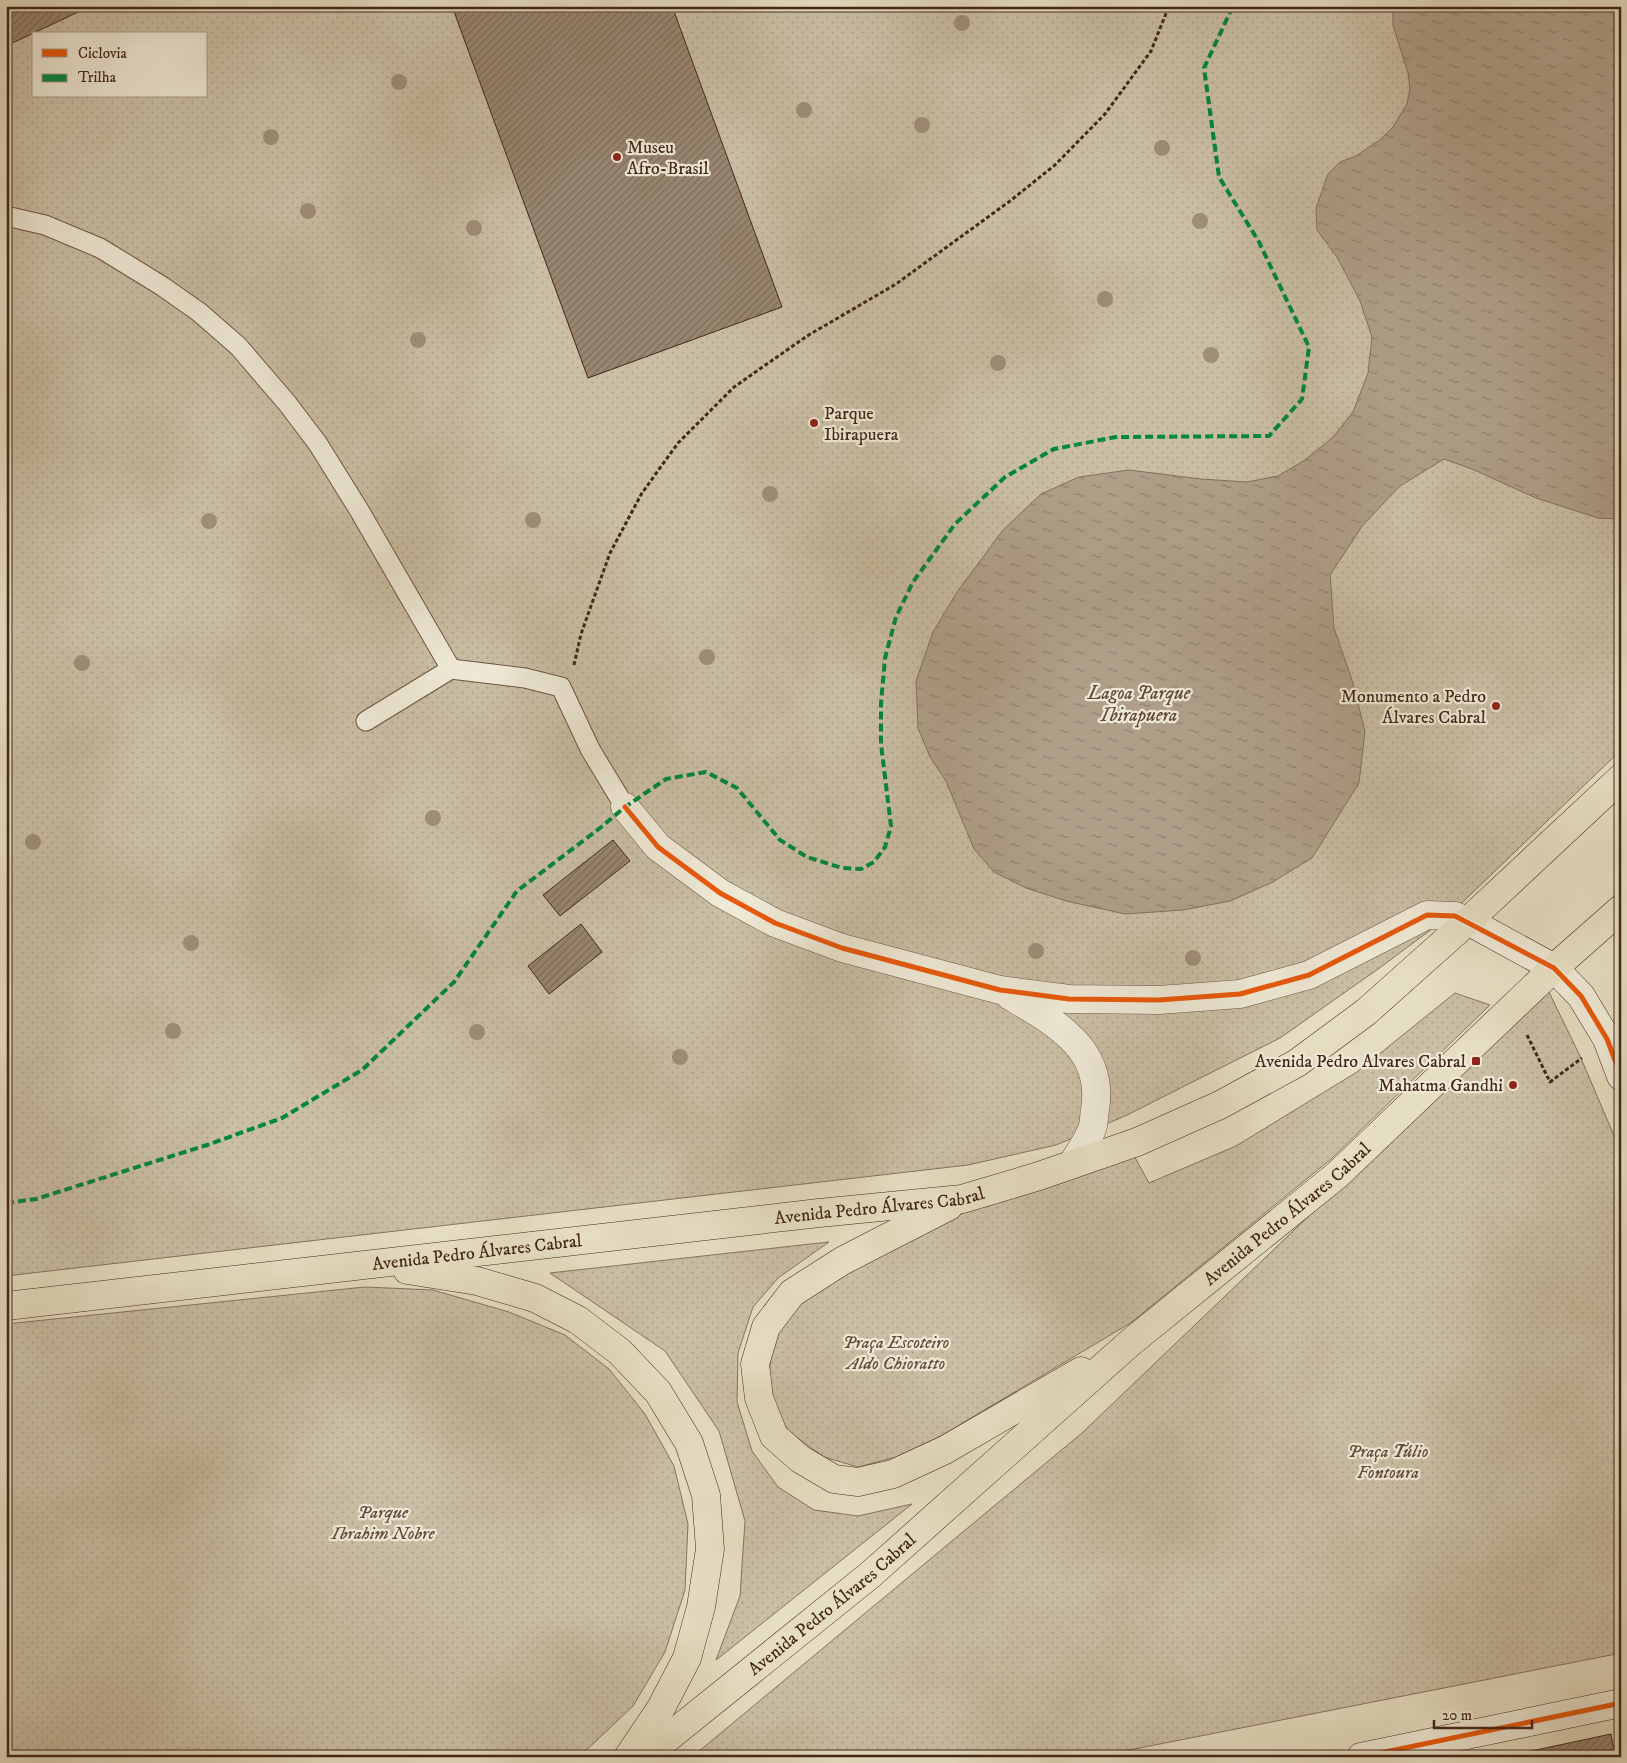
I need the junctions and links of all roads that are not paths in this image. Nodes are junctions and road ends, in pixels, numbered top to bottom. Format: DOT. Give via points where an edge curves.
graph roads {
  1 [pos="6,216"];
  2 [pos="451,669"];
  3 [pos="366,721"];
  4 [pos="1621,778"];
  5 [pos="625,807"];
  6 [pos="1621,909"];
  7 [pos="1468,921"];
  8 [pos="1554,968"];
  9 [pos="1000,990"];
  10 [pos="1621,1076"];
  11 [pos="1073,1163"];
  12 [pos="962,1199"];
  13 [pos="374,1265"];
  14 [pos="6,1306"];
  15 [pos="1131,1342"];
  16 [pos="1621,1703"];
  17 [pos="628,1757"];
  18 [pos="644,1757"];
  19 [pos="1361,1757"];
  1 -- 2 [label="lane" via="45,224 100,248 199,312 238,346 318,444 360,510"];
  2 -- 3 [label="lane"];
  2 -- 5 [label="lane" via="525,678 561,687 590,749"];
  4 -- 7 [label="main road, Avenida Pedro Álvares Cabral"];
  5 -- 9 [label="street" via="658,846 720,893 775,923 842,948"];
  6 -- 8 [label="main road, Avenida Pedro Álvares Cabral"];
  7 -- 8 [label="street"];
  7 -- 9 [label="street" via="1455,916 1427,915 1309,975 1240,994 1159,1000 1069,999"];
  7 -- 11 [label="main road, Avenida Pedro Álvares Cabral" via="1366,1012 1296,1063 1203,1112 1137,1142"];
  8 -- 10 [label="street" via="1581,996 1607,1039"];
  8 -- 15 [label="main road, Avenida Pedro Álvares Cabral" via="1337,1175"];
  9 -- 11 [label="street" via="1050,1019 1075,1041 1094,1072 1098,1098 1092,1129"];
  11 -- 12 [label="main road, Avenida Pedro Álvares Cabral"];
  12 -- 13 [label="main road, Avenida Pedro Álvares Cabral"];
  12 -- 15 [label="main road" via="842,1261 792,1293 766,1327 755,1364 758,1398 774,1436 800,1459 834,1479 858,1482 893,1474 945,1450"];
  13 -- 14 [label="main road, Avenida Pedro Álvares Cabral"];
  13 -- 17 [label="main road" via="478,1281 535,1298 578,1320 620,1352 658,1392 689,1443 706,1495 710,1549 701,1607 687,1658 661,1708"];
  15 -- 18 [label="main road, Avenida Pedro Álvares Cabral" via="870,1575"];
  16 -- 19 [label="street"];
}
